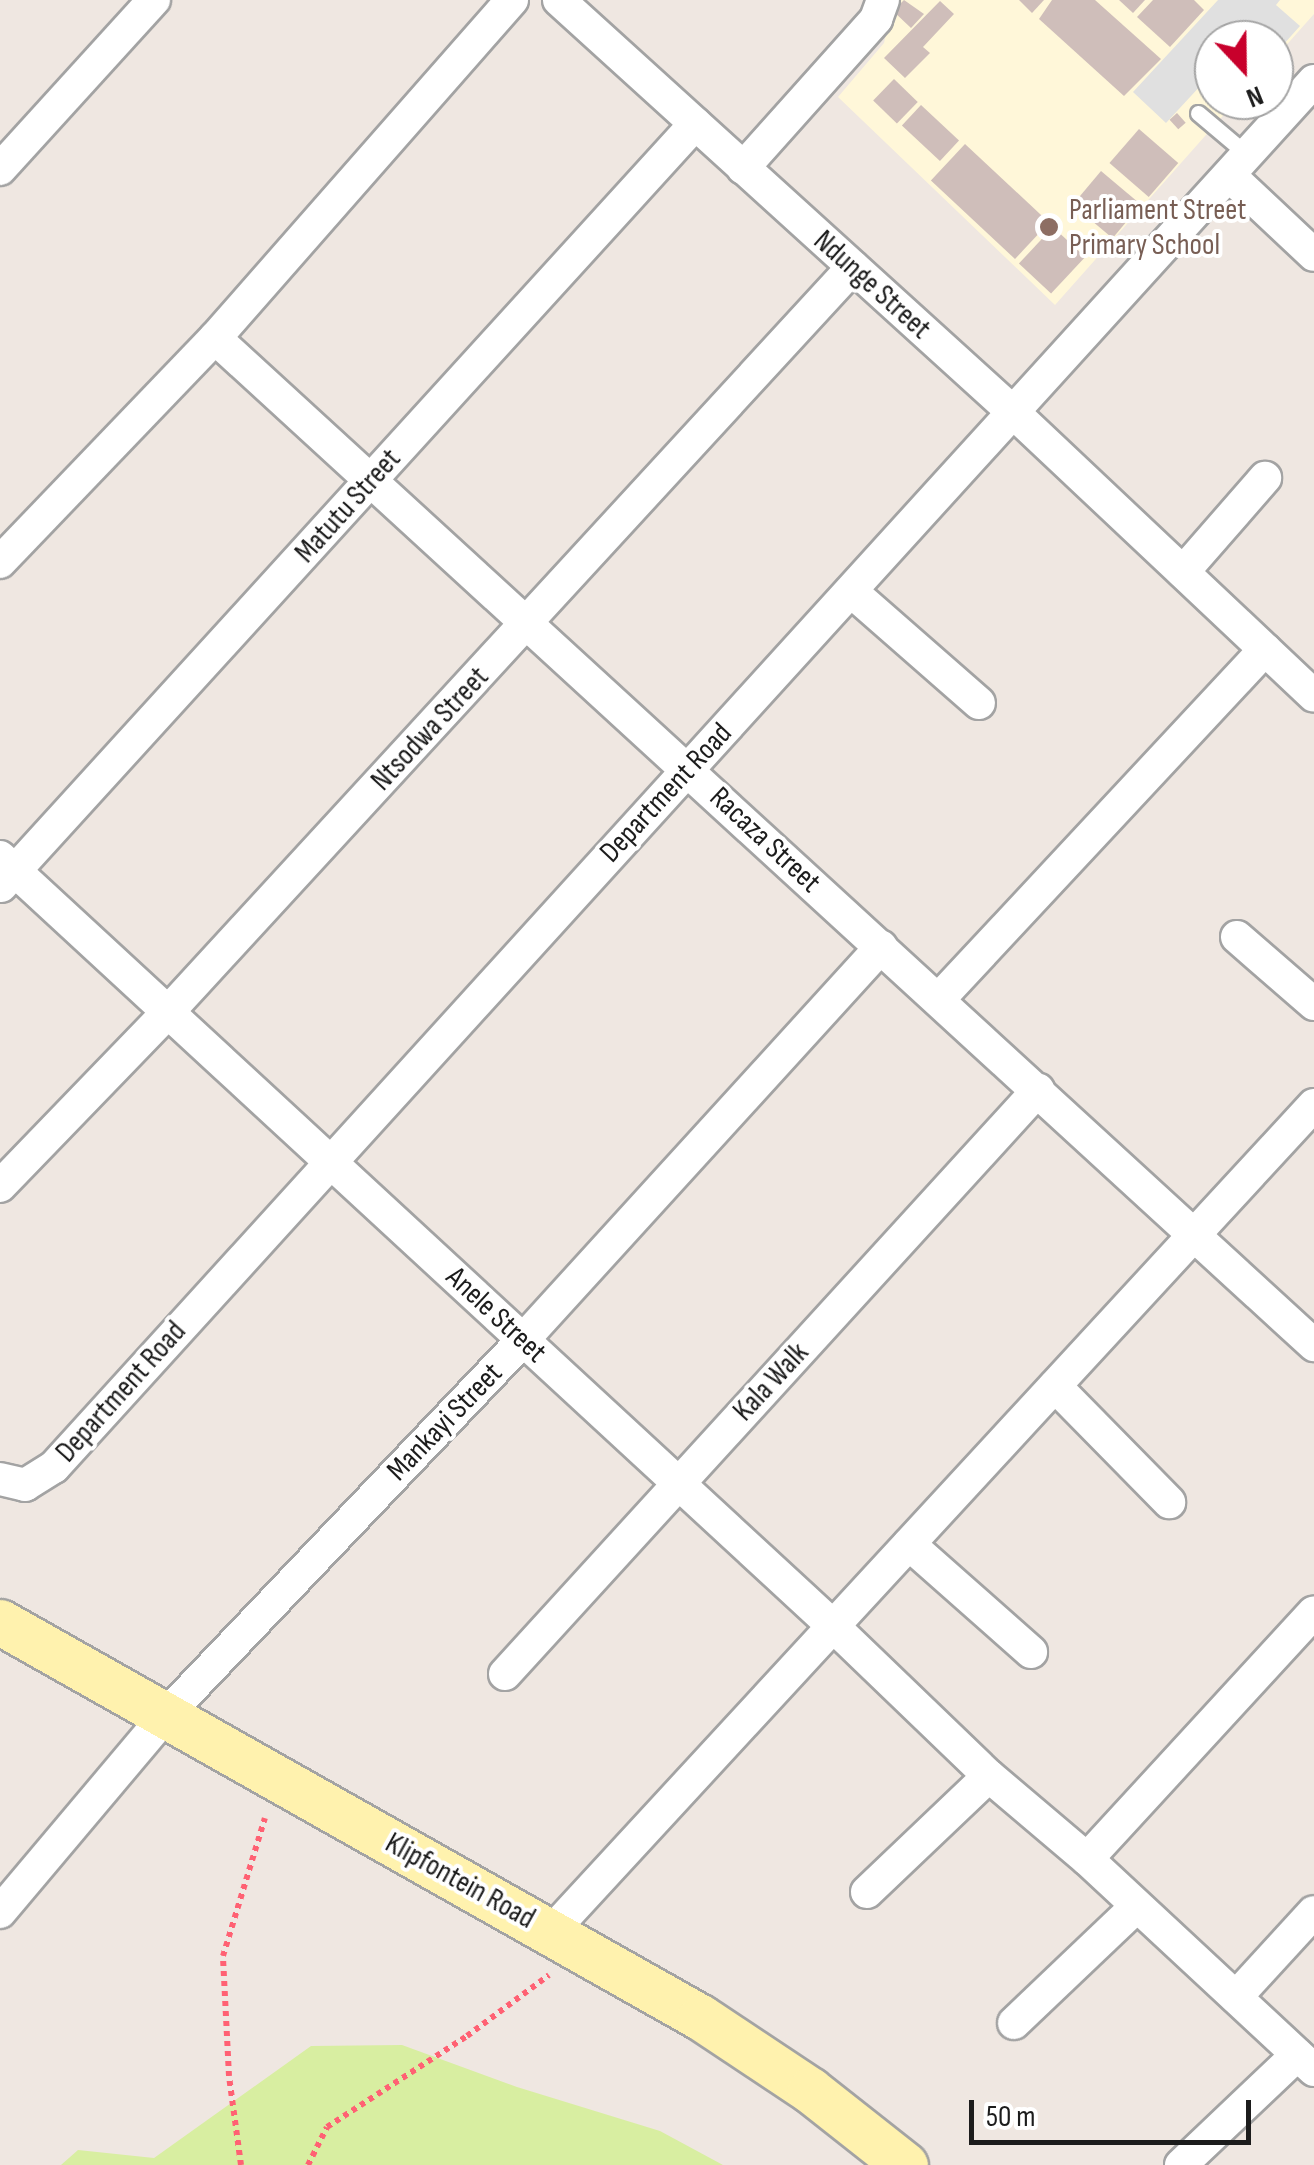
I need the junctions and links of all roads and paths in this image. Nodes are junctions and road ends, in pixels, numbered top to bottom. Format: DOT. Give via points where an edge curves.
graph roads {
  1 [pos="154,0"];
  2 [pos="512,0"];
  3 [pos="559,0"];
  4 [pos="883,0"];
  5 [pos="1314,81"];
  6 [pos="1203,120"];
  7 [pos="695,124"];
  8 [pos="1240,166"];
  9 [pos="743,168"];
  10 [pos="0,169"];
  11 [pos="1314,255"];
  12 [pos="852,267"];
  13 [pos="215,338"];
  14 [pos="1014,412"];
  15 [pos="1265,478"];
  16 [pos="371,480"];
  17 [pos="0,562"];
  18 [pos="1183,572"];
  19 [pos="851,591"];
  20 [pos="528,623"];
  21 [pos="1264,649"];
  22 [pos="1314,696"];
  23 [pos="979,703"];
  24 [pos="688,769"];
  25 [pos="5,872"];
  26 [pos="1238,938"];
  27 [pos="882,946"];
  28 [pos="939,999"];
  29 [pos="1314,1004"];
  30 [pos="168,1012"];
  31 [pos="1038,1090"];
  32 [pos="1314,1105"];
  33 [pos="329,1160"];
  34 [pos="0,1186"];
  35 [pos="1195,1234"];
  36 [pos="523,1340"];
  37 [pos="1314,1345"];
  38 [pos="1054,1386"];
  39 [pos="4,1480"];
  40 [pos="678,1483"];
  41 [pos="1169,1502"];
  42 [pos="909,1544"];
  43 [pos="1314,1612"];
  44 [pos="0,1622"];
  45 [pos="834,1626"];
  46 [pos="1031,1652"];
  47 [pos="505,1674"];
  48 [pos="166,1716"];
  49 [pos="989,1776"];
  50 [pos="277,1778"];
  51 [pos="1087,1859"];
  52 [pos="867,1892"];
  53 [pos="1136,1907"];
  54 [pos="0,1912"];
  55 [pos="1314,1912"];
  56 [pos="566,1941"];
  57 [pos="1236,1997"];
  58 [pos="1014,2023"];
  59 [pos="1305,2063"];
  60 [pos="240,2165"];
  61 [pos="308,2165"];
  62 [pos="905,2165"];
  63 [pos="1182,2165"];
  1 -- 10 [label="street"];
  2 -- 13 [label="street"];
  3 -- 7 [label="street, Ndunge Street"];
  4 -- 9 [label="street" via="876,19"];
  5 -- 8 [label="street, Department Road"];
  6 -- 8 [label="lane"];
  7 -- 9 [label="street, Ndunge Street"];
  7 -- 16 [label="street, Matutu Street"];
  8 -- 11 [label="street"];
  8 -- 14 [label="street, Department Road"];
  9 -- 12 [label="street, Ndunge Street"];
  12 -- 14 [label="street, Ndunge Street"];
  12 -- 20 [label="street, Ntsodwa Street"];
  13 -- 16 [label="street, Racaza Street"];
  13 -- 17 [label="street"];
  14 -- 18 [label="street, Ndunge Street"];
  14 -- 19 [label="street, Department Road"];
  15 -- 18 [label="street"];
  16 -- 20 [label="street, Racaza Street"];
  16 -- 25 [label="street, Matutu Street"];
  18 -- 21 [label="street, Ndunge Street"];
  19 -- 23 [label="street"];
  19 -- 24 [label="street, Department Road"];
  20 -- 24 [label="street, Racaza Street"];
  20 -- 30 [label="street, Ntsodwa Street"];
  21 -- 22 [label="street, Ndunge Street"];
  21 -- 28 [label="street"];
  24 -- 27 [label="street, Racaza Street"];
  24 -- 33 [label="street, Department Road"];
  25 -- 30 [label="street, Anele Street"];
  26 -- 29 [label="street"];
  27 -- 28 [label="street, Racaza Street"];
  27 -- 36 [label="street, Mankayi Street"];
  28 -- 31 [label="street, Racaza Street"];
  30 -- 33 [label="street, Anele Street"];
  30 -- 34 [label="street, Ntsodwa Street"];
  31 -- 35 [label="street, Racaza Street"];
  31 -- 40 [label="street, Kala Walk"];
  32 -- 35 [label="street"];
  33 -- 36 [label="street, Anele Street"];
  33 -- 39 [label="street, Department Road" via="54,1467 26,1485"];
  35 -- 37 [label="street, Racaza Street"];
  35 -- 38 [label="street"];
  36 -- 40 [label="street, Anele Street"];
  36 -- 48 [label="street, Mankayi Street"];
  38 -- 41 [label="street"];
  38 -- 42 [label="street"];
  40 -- 45 [label="street, Anele Street"];
  40 -- 47 [label="street, Kala Walk"];
  42 -- 45 [label="street"];
  42 -- 46 [label="street"];
  43 -- 51 [label="street"];
  44 -- 48 [label="street, Klipfontein Road"];
  45 -- 49 [label="street, Anele Street"];
  45 -- 56 [label="street"];
  48 -- 50 [label="street, Klipfontein Road"];
  48 -- 54 [label="street, Mankayi Street"];
  49 -- 51 [label="street, Anele Street"];
  49 -- 52 [label="street"];
  50 -- 56 [label="street, Klipfontein Road"];
  50 -- 60 [label="path" via="223,1956"];
  51 -- 53 [label="street, Anele Street"];
  53 -- 57 [label="street, Anele Street"];
  53 -- 58 [label="street"];
  55 -- 57 [label="street"];
  56 -- 61 [label="path" via="467,2036 327,2127"];
  56 -- 62 [label="street, Klipfontein Road" via="748,2048"];
  57 -- 59 [label="street, Anele Street"];
  59 -- 63 [label="street, Anele Street"];
}
